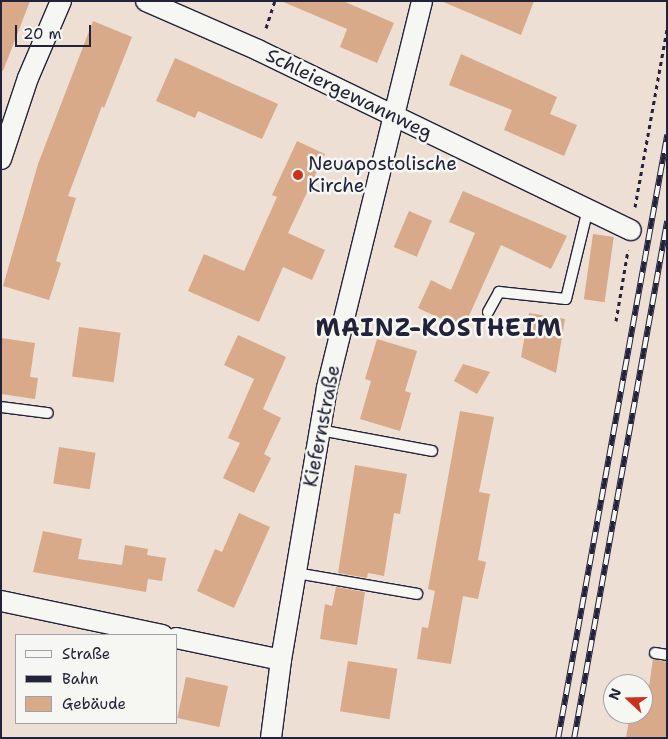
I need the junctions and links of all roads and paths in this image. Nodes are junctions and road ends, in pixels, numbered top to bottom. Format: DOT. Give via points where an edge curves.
graph roads {
  1 [pos="61,1"];
  2 [pos="146,1"];
  3 [pos="275,1"];
  4 [pos="422,1"];
  5 [pos="667,29"];
  6 [pos="258,50"];
  7 [pos="392,115"];
  8 [pos="1,158"];
  9 [pos="588,209"];
  10 [pos="631,230"];
  11 [pos="488,312"];
  12 [pos="616,321"];
  13 [pos="1,407"];
  14 [pos="48,413"];
  15 [pos="320,430"];
  16 [pos="432,451"];
  17 [pos="296,573"];
  18 [pos="417,594"];
  19 [pos="1,602"];
  20 [pos="157,634"];
  21 [pos="178,638"];
  22 [pos="655,653"];
  23 [pos="667,655"];
  24 [pos="281,660"];
  25 [pos="271,738"];
  1 -- 8 [label="street" via="28,78"];
  2 -- 6 [label="street, Schleiergewannweg"];
  3 -- 6 [label="path"];
  4 -- 7 [label="street, Kiefernstraße"];
  5 -- 10 [label="path"];
  6 -- 7 [label="street, Schleiergewannweg"];
  7 -- 9 [label="street, Schleiergewannweg"];
  7 -- 15 [label="street, Kiefernstraße" via="327,388"];
  9 -- 10 [label="street, Schleiergewannweg"];
  9 -- 11 [label="lane" via="566,299 499,292"];
  10 -- 12 [label="path"];
  13 -- 14 [label="lane"];
  15 -- 16 [label="lane"];
  15 -- 17 [label="street, Kiefernstraße"];
  17 -- 18 [label="lane"];
  17 -- 24 [label="street, Kiefernstraße"];
  19 -- 20 [label="street"];
  21 -- 24 [label="street"];
  22 -- 23 [label="lane"];
  24 -- 25 [label="street, Kiefernstraße"];
}
